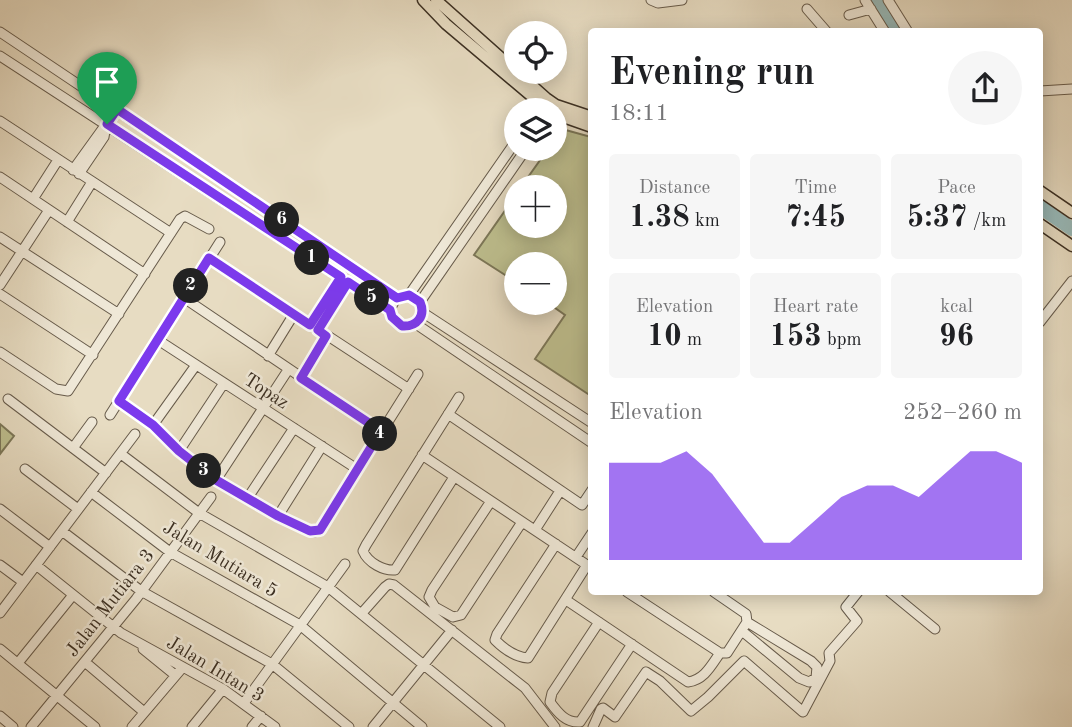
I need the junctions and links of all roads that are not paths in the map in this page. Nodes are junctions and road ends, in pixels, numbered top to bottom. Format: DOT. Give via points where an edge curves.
graph roads {
  1 [pos="423,0"];
  2 [pos="436,0"];
  3 [pos="650,0"];
  4 [pos="682,0"];
  5 [pos="888,0"];
  6 [pos="868,4"];
  7 [pos="807,9"];
  8 [pos="849,15"];
  9 [pos="824,28"];
  10 [pos="883,28"];
  11 [pos="906,28"];
  12 [pos="0,32"];
  13 [pos="0,56"];
  14 [pos="1072,89"];
  15 [pos="1043,91"];
  16 [pos="536,98"];
  17 [pos="538,98"];
  18 [pos="117,109"];
  19 [pos="567,112"];
  20 [pos="567,116"];
  21 [pos="588,116"];
  22 [pos="0,121"];
  23 [pos="107,124"];
  24 [pos="588,125"];
  25 [pos="58,160"];
  26 [pos="504,160"];
  27 [pos="518,161"];
  28 [pos="76,172"];
  29 [pos="0,177"];
  30 [pos="92,182"];
  31 [pos="1043,193"];
  32 [pos="33,199"];
  33 [pos="49,210"];
  34 [pos="1072,213"];
  35 [pos="466,214"];
  36 [pos="477,221"];
  37 [pos="67,222"];
  38 [pos="1043,226"];
  39 [pos="209,229"];
  40 [pos="171,233"];
  41 [pos="0,237"];
  42 [pos="220,242"];
  43 [pos="1072,246"];
  44 [pos="22,251"];
  45 [pos="209,258"];
  46 [pos="145,274"];
  47 [pos="345,279"];
  48 [pos="1072,281"];
  49 [pos="0,285"];
  50 [pos="0,293"];
  51 [pos="409,295"];
  52 [pos="184,298"];
  53 [pos="397,298"];
  54 [pos="421,307"];
  55 [pos="390,310"];
  56 [pos="119,314"];
  57 [pos="294,314"];
  58 [pos="1043,317"];
  59 [pos="416,324"];
  60 [pos="314,327"];
  61 [pos="326,336"];
  62 [pos="158,340"];
  63 [pos="0,352"];
  64 [pos="93,355"];
  65 [pos="268,356"];
  66 [pos="196,365"];
  67 [pos="288,370"];
  68 [pos="418,374"];
  69 [pos="301,378"];
  70 [pos="224,383"];
  71 [pos="531,383"];
  72 [pos="409,389"];
  73 [pos="521,396"];
  74 [pos="459,397"];
  75 [pos="8,398"];
  76 [pos="119,401"];
  77 [pos="263,408"];
  78 [pos="448,414"];
  79 [pos="110,415"];
  80 [pos="588,420"];
  81 [pos="92,422"];
  82 [pos="153,425"];
  83 [pos="294,428"];
  84 [pos="381,431"];
  85 [pos="135,434"];
  86 [pos="588,440"];
  87 [pos="322,446"];
  88 [pos="73,448"];
  89 [pos="179,451"];
  90 [pos="121,454"];
  91 [pos="422,455"];
  92 [pos="25,469"];
  93 [pos="357,469"];
  94 [pos="106,473"];
  95 [pos="454,477"];
  96 [pos="216,480"];
  97 [pos="560,491"];
  98 [pos="92,492"];
  99 [pos="588,496"];
  100 [pos="211,497"];
  101 [pos="247,499"];
  102 [pos="491,501"];
  103 [pos="0,509"];
  104 [pos="78,509"];
  105 [pos="199,513"];
  106 [pos="278,516"];
  107 [pos="522,522"];
  108 [pos="535,530"];
  109 [pos="62,531"];
  110 [pos="588,539"];
  111 [pos="555,544"];
  112 [pos="50,547"];
  113 [pos="170,552"];
  114 [pos="576,557"];
  115 [pos="345,564"];
  116 [pos="0,565"];
  117 [pos="36,565"];
  118 [pos="588,565"];
  119 [pos="588,567"];
  120 [pos="23,582"];
  121 [pos="328,587"];
  122 [pos="141,591"];
  123 [pos="73,595"];
  124 [pos="632,595"];
  125 [pos="718,595"];
  126 [pos="856,595"];
  127 [pos="894,595"];
  128 [pos="566,600"];
  129 [pos="0,613"];
  130 [pos="362,613"];
  131 [pos="599,622"];
  132 [pos="300,625"];
  133 [pos="113,627"];
  134 [pos="745,627"];
  135 [pos="935,629"];
  136 [pos="452,630"];
  137 [pos="138,642"];
  138 [pos="632,644"];
  139 [pos="0,649"];
  140 [pos="720,653"];
  141 [pos="85,662"];
  142 [pos="18,663"];
  143 [pos="272,664"];
  144 [pos="424,664"];
  145 [pos="183,667"];
  146 [pos="175,675"];
  147 [pos="223,690"];
  148 [pos="57,695"];
  149 [pos="244,703"];
  150 [pos="393,703"];
  151 [pos="144,712"];
  152 [pos="261,716"];
  153 [pos="1,720"];
  154 [pos="13,727"];
  155 [pos="31,727"];
  156 [pos="95,727"];
  157 [pos="133,727"];
  158 [pos="192,727"];
  159 [pos="252,727"];
  160 [pos="275,727"];
  161 [pos="349,727"];
  162 [pos="373,727"];
  163 [pos="422,727"];
  164 [pos="500,727"];
  165 [pos="555,727"];
  166 [pos="593,727"];
  1 -- 16 [label="main road"];
  2 -- 17 [label="main road"];
  3 -- 4 [label="street"];
  5 -- 11 [label="street"];
  6 -- 8 [label="street"];
  6 -- 10 [label="street"];
  7 -- 9 [label="street"];
  12 -- 18 [label="street"];
  13 -- 23 [label="street"];
  14 -- 15 [label="street"];
  18 -- 23 [label="street"];
  18 -- 53 [label="street"];
  19 -- 21 [label="main road"];
  20 -- 24 [label="main road"];
  22 -- 25 [label="street"];
  23 -- 28 [label="street"];
  23 -- 47 [label="street"];
  25 -- 28 [label="street"];
  25 -- 32 [label="street"];
  26 -- 35 [label="street"];
  27 -- 36 [label="street"];
  28 -- 30 [label="street"];
  29 -- 32 [label="street"];
  30 -- 37 [label="street"];
  30 -- 40 [label="street"];
  31 -- 34 [label="main road"];
  32 -- 33 [label="street"];
  33 -- 37 [label="street"];
  33 -- 44 [label="street"];
  35 -- 36 [label="street"];
  35 -- 51 [label="street"];
  36 -- 54 [label="street"];
  37 -- 46 [label="street"];
  38 -- 43 [label="main road"];
  39 -- 40 [label="street" via="185,216"];
  40 -- 46 [label="street"];
  41 -- 44 [label="street"];
  42 -- 45 [label="street"];
  44 -- 49 [label="street"];
  44 -- 56 [label="street"];
  45 -- 52 [label="street"];
  45 -- 57 [label="street"];
  46 -- 56 [label="street"];
  47 -- 55 [label="street"];
  47 -- 60 [label="street"];
  48 -- 58 [label="street"];
  50 -- 64 [label="street"];
  51 -- 53 [label="street"];
  51 -- 54 [label="street"];
  52 -- 62 [label="street"];
  52 -- 65 [label="street"];
  53 -- 55 [label="street"];
  54 -- 59 [label="street"];
  54 -- 71 [label="street"];
  55 -- 59 [label="street" via="402,326"];
  56 -- 64 [label="street"];
  57 -- 60 [label="street"];
  57 -- 65 [label="street"];
  59 -- 73 [label="street"];
  60 -- 61 [label="street"];
  61 -- 69 [label="street"];
  61 -- 72 [label="street"];
  62 -- 66 [label="street, Topaz"];
  62 -- 76 [label="street"];
  63 -- 64 [label="street" via="63,391 71,389"];
  65 -- 67 [label="street"];
  66 -- 70 [label="street, Topaz"];
  66 -- 82 [label="street"];
  67 -- 69 [label="street"];
  67 -- 77 [label="street"];
  68 -- 72 [label="street"];
  69 -- 84 [label="street"];
  70 -- 77 [label="street, Topaz"];
  70 -- 89 [label="street"];
  71 -- 73 [label="street"];
  71 -- 80 [label="street"];
  72 -- 84 [label="street"];
  73 -- 86 [label="street"];
  74 -- 78 [label="street"];
  75 -- 88 [label="street"];
  76 -- 79 [label="street"];
  76 -- 82 [label="street"];
  77 -- 83 [label="street, Topaz"];
  77 -- 96 [label="street"];
  78 -- 91 [label="street"];
  78 -- 97 [label="street"];
  81 -- 88 [label="street"];
  82 -- 89 [label="street"];
  83 -- 87 [label="street, Topaz"];
  83 -- 101 [label="street"];
  84 -- 93 [label="street"];
  85 -- 90 [label="street"];
  87 -- 93 [label="street, Topaz"];
  87 -- 106 [label="street"];
  88 -- 94 [label="street"];
  89 -- 96 [label="street"];
  90 -- 94 [label="street"];
  90 -- 105 [label="street"];
  91 -- 95 [label="street"];
  91 -- 95 [label="street" via="366,545 366,558 387,571 395,570"];
  92 -- 104 [label="street"];
  93 -- 106 [label="street" via="320,530 310,531"];
  94 -- 98 [label="street"];
  95 -- 102 [label="street"];
  96 -- 101 [label="street"];
  97 -- 99 [label="street" via="582,505"];
  97 -- 108 [label="street"];
  98 -- 104 [label="street"];
  98 -- 113 [label="street, Jalan Mutiara 5"];
  100 -- 105 [label="street, Jalan Mutiara 3"];
  101 -- 106 [label="street"];
  102 -- 107 [label="street"];
  102 -- 107 [label="street" via="432,590 429,597 435,607 453,617 461,615"];
  103 -- 112 [label="street"];
  104 -- 109 [label="street"];
  105 -- 113 [label="street, Jalan Mutiara 3"];
  105 -- 121 [label="street"];
  107 -- 108 [label="street"];
  108 -- 111 [label="street"];
  109 -- 112 [label="street"];
  109 -- 122 [label="street"];
  110 -- 114 [label="street"];
  111 -- 114 [label="street"];
  111 -- 128 [label="street" via="495,640 528,658"];
  112 -- 117 [label="street"];
  113 -- 122 [label="street, Jalan Mutiara 3"];
  113 -- 132 [label="street, Jalan Mutiara 5"];
  114 -- 118 [label="street"];
  115 -- 121 [label="street"];
  116 -- 120 [label="street"];
  117 -- 120 [label="street"];
  117 -- 123 [label="street"];
  119 -- 128 [label="street"];
  120 -- 129 [label="street"];
  121 -- 130 [label="street"];
  121 -- 132 [label="street"];
  122 -- 133 [label="street, Jalan Mutiara 3"];
  122 -- 143 [label="street"];
  123 -- 133 [label="street"];
  123 -- 142 [label="street"];
  124 -- 140 [label="street"];
  125 -- 134 [label="street" via="746,614"];
  126 -- 166 [label="street" via="846,607 857,621 829,653 830,661 803,712 744,661 691,711 646,672 615,717 601,709"];
  127 -- 135 [label="street"];
  128 -- 131 [label="street"];
  130 -- 136 [label="street" via="389,584"];
  130 -- 144 [label="street"];
  131 -- 138 [label="street"];
  131 -- 138 [label="street" via="552,693 550,702 572,723 580,723"];
  132 -- 143 [label="street"];
  132 -- 150 [label="street, Jalan Mutiara 5"];
  133 -- 137 [label="street"];
  133 -- 141 [label="street, Jalan Mutiara 3"];
  134 -- 134 [label="street" via="811,661 817,667 816,678 809,682 799,678"];
  134 -- 140 [label="street" via="727,653"];
  136 -- 144 [label="street"];
  136 -- 165 [label="street" via="525,688"];
  137 -- 145 [label="street, Jalan Intan 3"];
  137 -- 146 [label="street"];
  138 -- 140 [label="street" via="688,681 697,681"];
  139 -- 142 [label="street"];
  141 -- 148 [label="street, Jalan Mutiara 3"];
  141 -- 151 [label="street"];
  142 -- 148 [label="street"];
  143 -- 149 [label="street"];
  143 -- 161 [label="street"];
  144 -- 150 [label="street"];
  144 -- 164 [label="street"];
  145 -- 146 [label="street"];
  145 -- 147 [label="street, Jalan Intan 3"];
  146 -- 151 [label="street"];
  147 -- 149 [label="street, Jalan Intan 3"];
  147 -- 158 [label="street"];
  148 -- 155 [label="street, Jalan Mutiara 3"];
  148 -- 156 [label="street"];
  149 -- 152 [label="street, Jalan Intan 3"];
  150 -- 162 [label="street"];
  150 -- 163 [label="street, Jalan Mutiara 5"];
  151 -- 157 [label="street"];
  152 -- 159 [label="street"];
  152 -- 160 [label="street, Jalan Intan 3"];
  153 -- 154 [label="street"];
}
